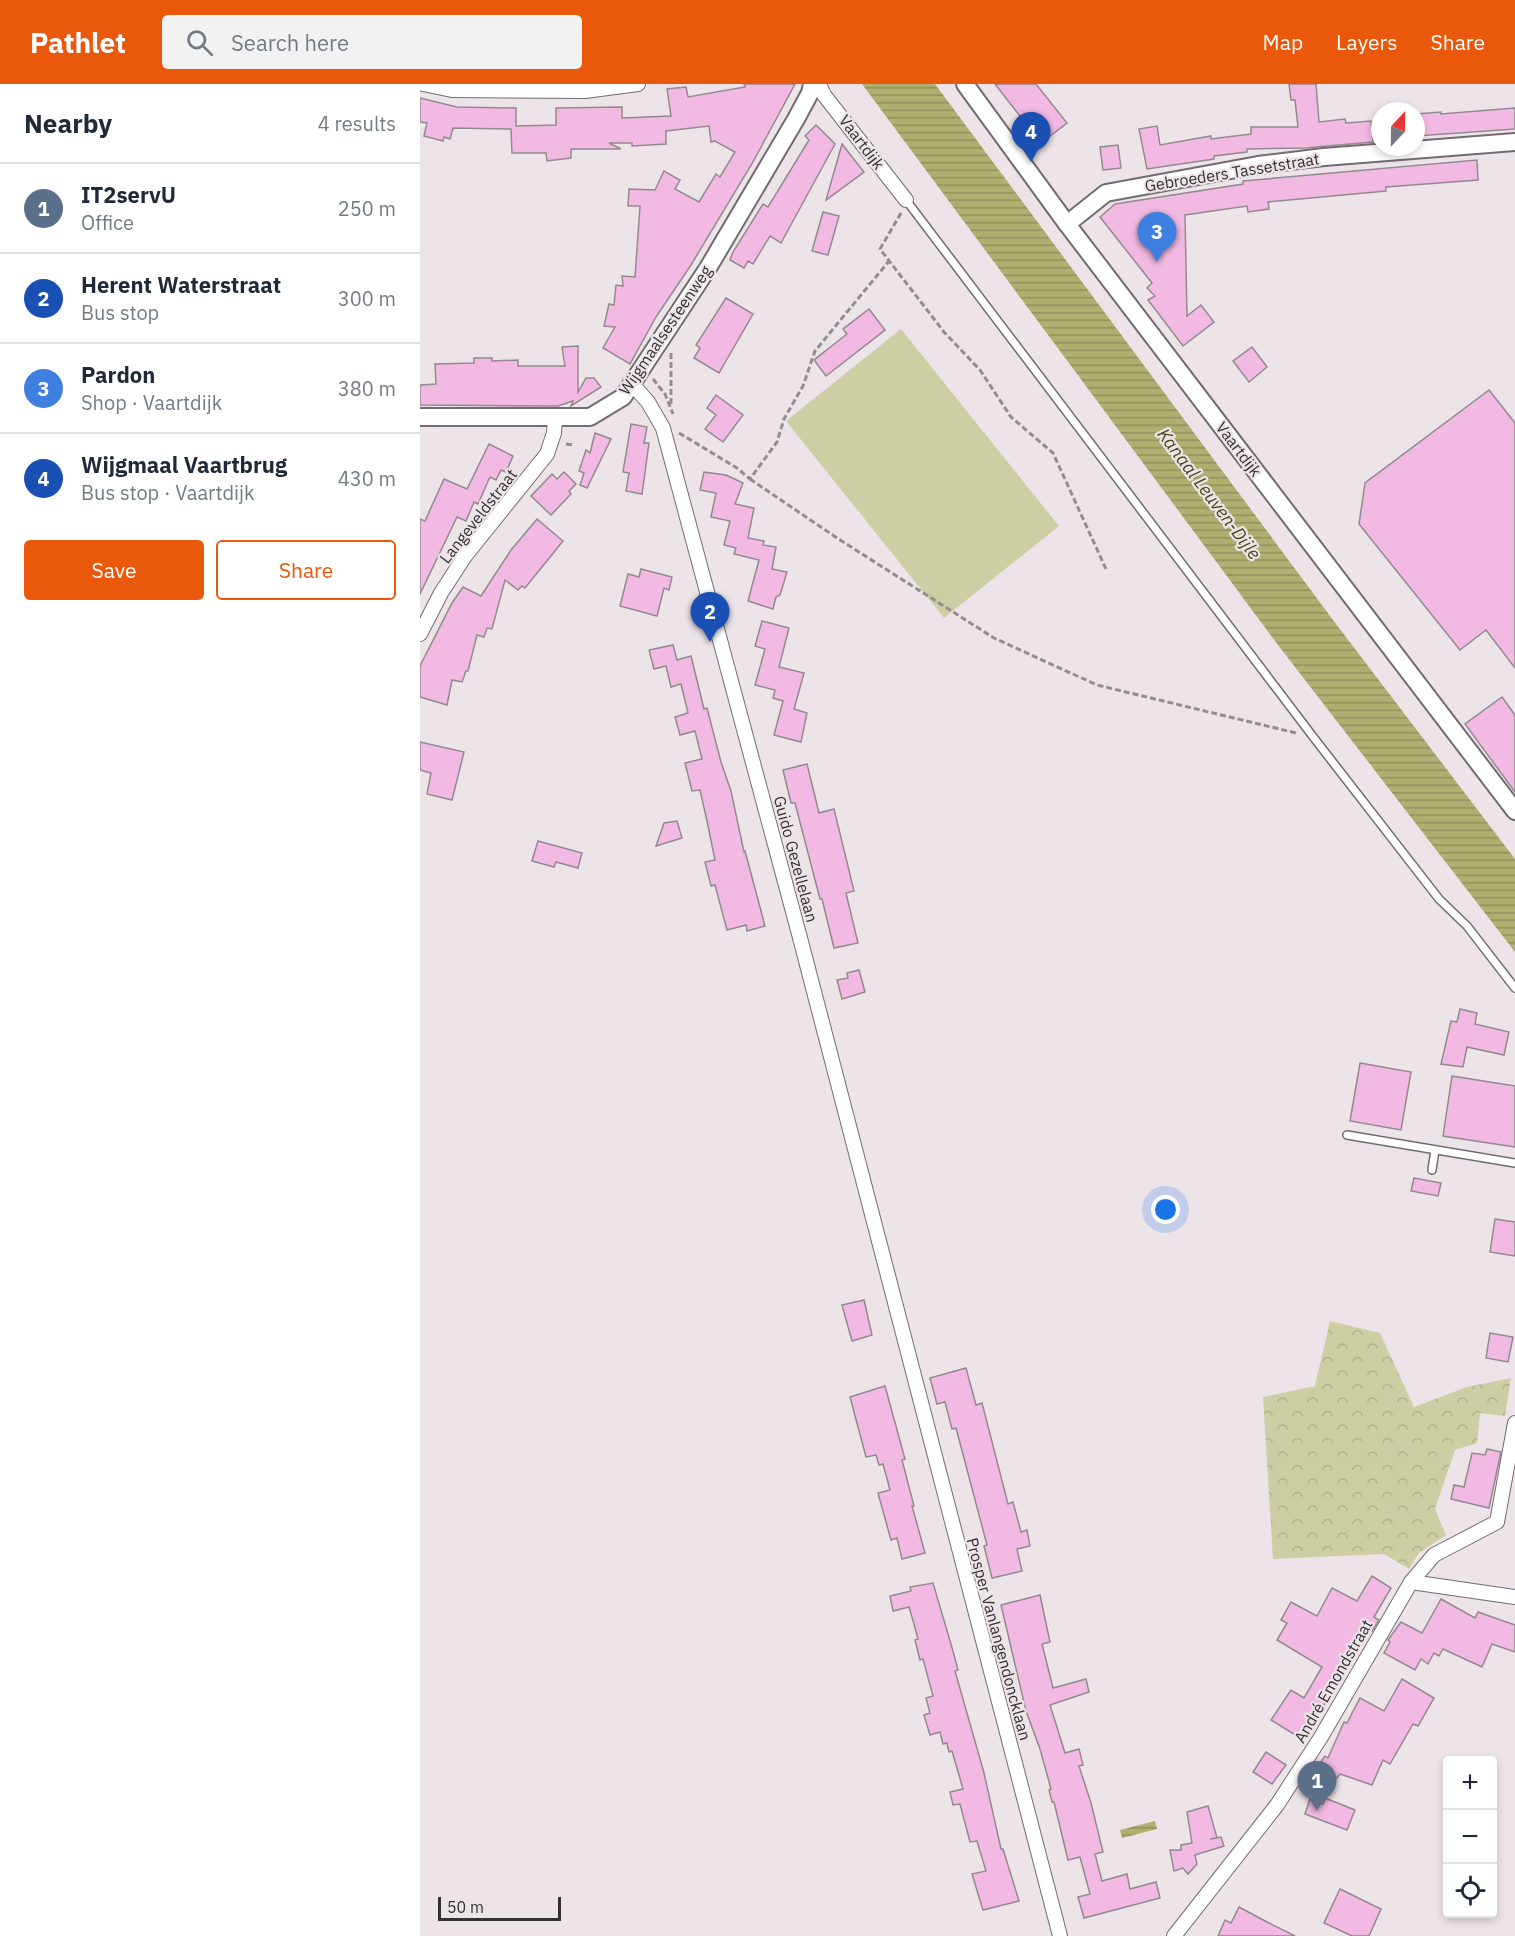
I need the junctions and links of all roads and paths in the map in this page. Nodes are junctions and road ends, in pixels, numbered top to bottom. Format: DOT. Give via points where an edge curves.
graph roads {
  1 [pos="423,84"];
  2 [pos="638,84"];
  3 [pos="812,84"];
  4 [pos="819,84"];
  5 [pos="965,84"];
  6 [pos="1515,142"];
  7 [pos="906,200"];
  8 [pos="1067,224"];
  9 [pos="889,261"];
  10 [pos="672,345"];
  11 [pos="633,385"];
  12 [pos="671,406"];
  13 [pos="420,417"];
  14 [pos="555,418"];
  15 [pos="663,428"];
  16 [pos="750,478"];
  17 [pos="1106,569"];
  18 [pos="420,634"];
  19 [pos="1314,738"];
  20 [pos="1515,811"];
  21 [pos="1515,988"];
  22 [pos="1347,1135"];
  23 [pos="1435,1150"];
  24 [pos="1515,1163"];
  25 [pos="1432,1170"];
  26 [pos="907,1349"];
  27 [pos="1515,1423"];
  28 [pos="1411,1582"];
  29 [pos="1515,1597"];
  30 [pos="1060,1936"];
  31 [pos="1174,1936"];
  1 -- 2 [label="street" via="452,90 585,91"];
  3 -- 11 [label="street, Wijgmaalsesteenweg" via="708,268"];
  4 -- 7 [label="street, Vaartdijk"];
  5 -- 8 [label="street, Vaartdijk"];
  6 -- 8 [label="street, Gebroeders Tassetstraat" via="1258,165 1106,193"];
  7 -- 9 [label="path" via="880,249"];
  7 -- 19 [label="lane"];
  8 -- 20 [label="street, Vaartdijk"];
  9 -- 16 [label="path" via="815,351 777,442"];
  9 -- 17 [label="path" via="944,332 980,370 1011,417 1053,453"];
  10 -- 12 [label="path"];
  11 -- 14 [label="street, Wijgmaalsesteenweg" via="623,397 590,417"];
  11 -- 15 [label="street, Guido Gezellelaan"];
  13 -- 14 [label="street, Wijgmaalsesteenweg"];
  14 -- 18 [label="street, Langeveldstraat" via="548,454 465,556"];
  15 -- 16 [label="path" via="704,446"];
  15 -- 26 [label="street, Guido Gezellelaan"];
  16 -- 19 [label="path" via="994,638 1097,684"];
  19 -- 21 [label="lane" via="1439,899 1467,926"];
  22 -- 23 [label="lane"];
  23 -- 24 [label="lane"];
  23 -- 25 [label="lane"];
  26 -- 30 [label="street, Prosper Vanlangendoncklaan"];
  27 -- 28 [label="street, André Emondstraat" via="1497,1522 1434,1555"];
  28 -- 29 [label="street"];
  28 -- 31 [label="street, André Emondstraat" via="1277,1805"];
}
